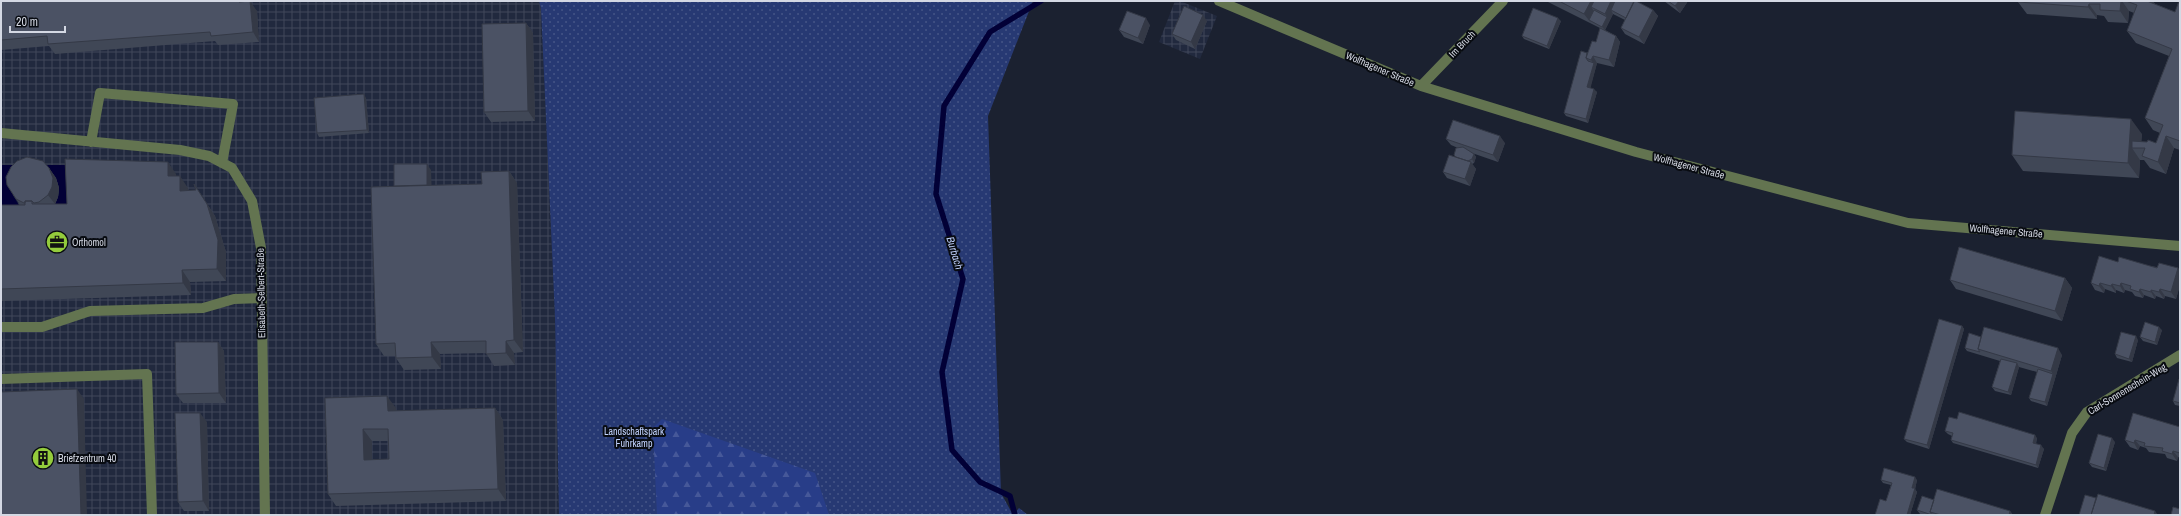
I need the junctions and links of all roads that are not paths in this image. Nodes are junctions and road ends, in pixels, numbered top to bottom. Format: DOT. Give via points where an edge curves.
graph roads {
  1 [pos="1219,1"];
  2 [pos="1503,1"];
  3 [pos="1421,86"];
  4 [pos="1,133"];
  5 [pos="91,142"];
  6 [pos="222,163"];
  7 [pos="2180,246"];
  8 [pos="262,298"];
  9 [pos="1,327"];
  10 [pos="2180,356"];
  11 [pos="1,379"];
  12 [pos="152,515"];
  13 [pos="265,515"];
  14 [pos="2045,515"];
  1 -- 3 [label="street, Wolfhagener Straße"];
  2 -- 3 [label="street, Im Bruch"];
  3 -- 7 [label="street, Wolfhagener Straße" via="1636,152 1908,223"];
  4 -- 5 [label="street, Elisabeth-Selbert-Straße"];
  5 -- 6 [label="street, Elisabeth-Selbert-Straße" via="180,150 209,156"];
  5 -- 6 [label="street" via="100,93 233,104"];
  6 -- 8 [label="street, Elisabeth-Selbert-Straße" via="232,168 252,201 261,248"];
  8 -- 9 [label="street" via="234,299 203,308 90,311 42,327"];
  8 -- 13 [label="street, Elisabeth-Selbert-Straße"];
  10 -- 14 [label="street, Carl-Sonnenschein-Weg" via="2086,412 2072,434"];
  11 -- 12 [label="street" via="147,374"];
}
